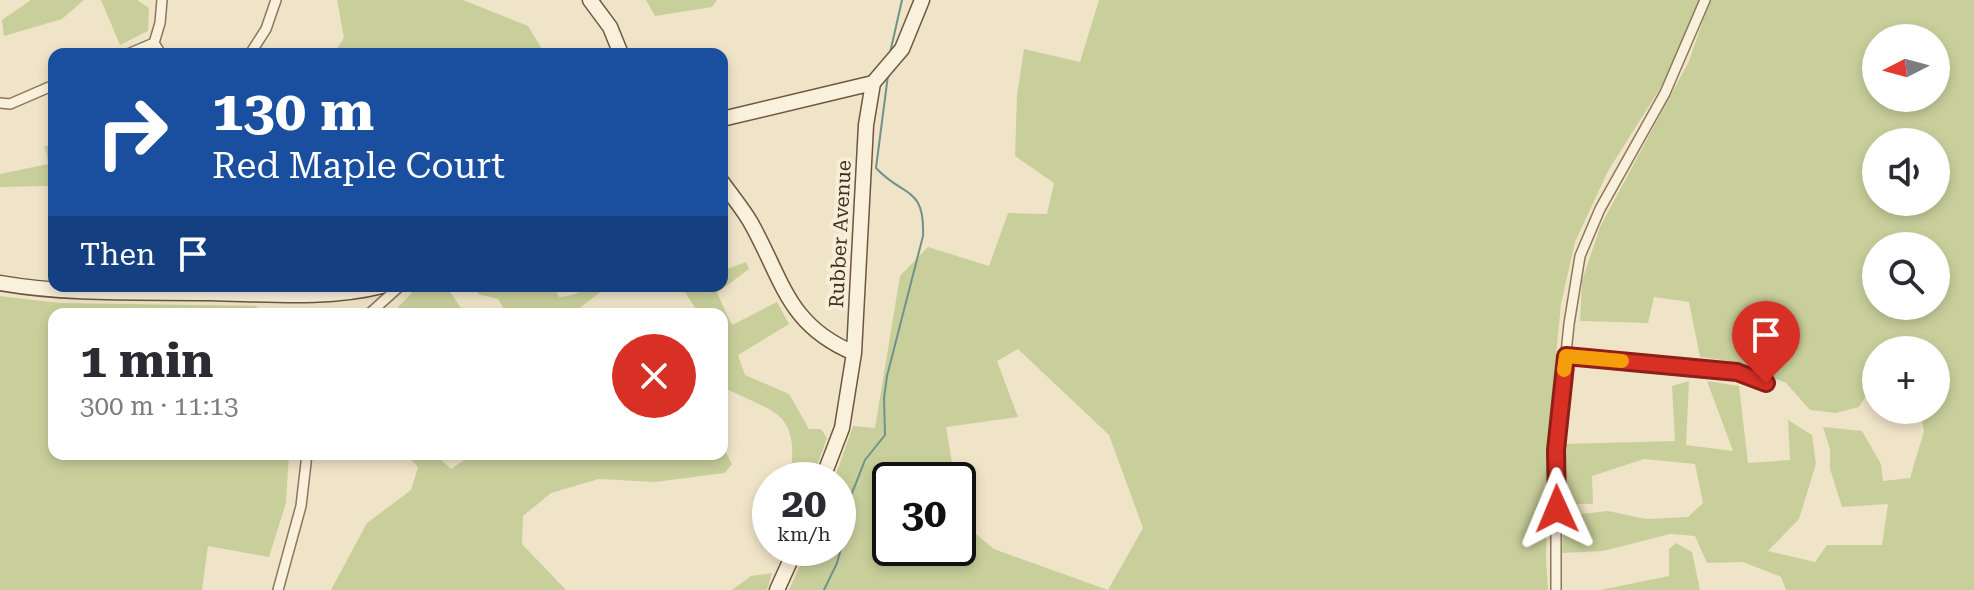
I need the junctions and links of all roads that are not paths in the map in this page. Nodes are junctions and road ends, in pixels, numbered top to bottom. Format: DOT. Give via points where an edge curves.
graph roads {
  1 [pos="162,0"];
  2 [pos="276,0"];
  3 [pos="590,0"];
  4 [pos="922,0"];
  5 [pos="1705,0"];
  6 [pos="154,43"];
  7 [pos="142,48"];
  8 [pos="157,48"];
  9 [pos="254,48"];
  10 [pos="619,48"];
  11 [pos="876,81"];
  12 [pos="48,88"];
  13 [pos="0,103"];
  14 [pos="728,118"];
  15 [pos="728,191"];
  16 [pos="0,283"];
  17 [pos="48,288"];
  18 [pos="79,292"];
  19 [pos="360,292"];
  20 [pos="393,292"];
  21 [pos="376,308"];
  22 [pos="854,353"];
  23 [pos="1566,356"];
  24 [pos="1766,383"];
  25 [pos="306,460"];
  26 [pos="829,462"];
  27 [pos="788,566"];
  28 [pos="278,590"];
  29 [pos="777,590"];
  30 [pos="1556,590"];
  1 -- 6 [label="street"];
  2 -- 9 [label="street"];
  3 -- 10 [label="street"];
  4 -- 11 [label="street" via="894,61"];
  5 -- 23 [label="street" via="1665,93 1584,245"];
  6 -- 7 [label="street"];
  6 -- 8 [label="street"];
  11 -- 14 [label="street"];
  11 -- 22 [label="street, Rubber Avenue" via="868,107"];
  12 -- 13 [label="street" via="10,104"];
  15 -- 22 [label="street" via="750,222 786,297 823,337"];
  16 -- 17 [label="street"];
  18 -- 19 [label="street"];
  20 -- 21 [label="street"];
  22 -- 26 [label="street, Rubber Avenue" via="842,428"];
  23 -- 24 [label="street" via="1737,372"];
  23 -- 30 [label="street" via="1556,450"];
  25 -- 28 [label="street" via="301,506"];
  27 -- 29 [label="street"];
}
